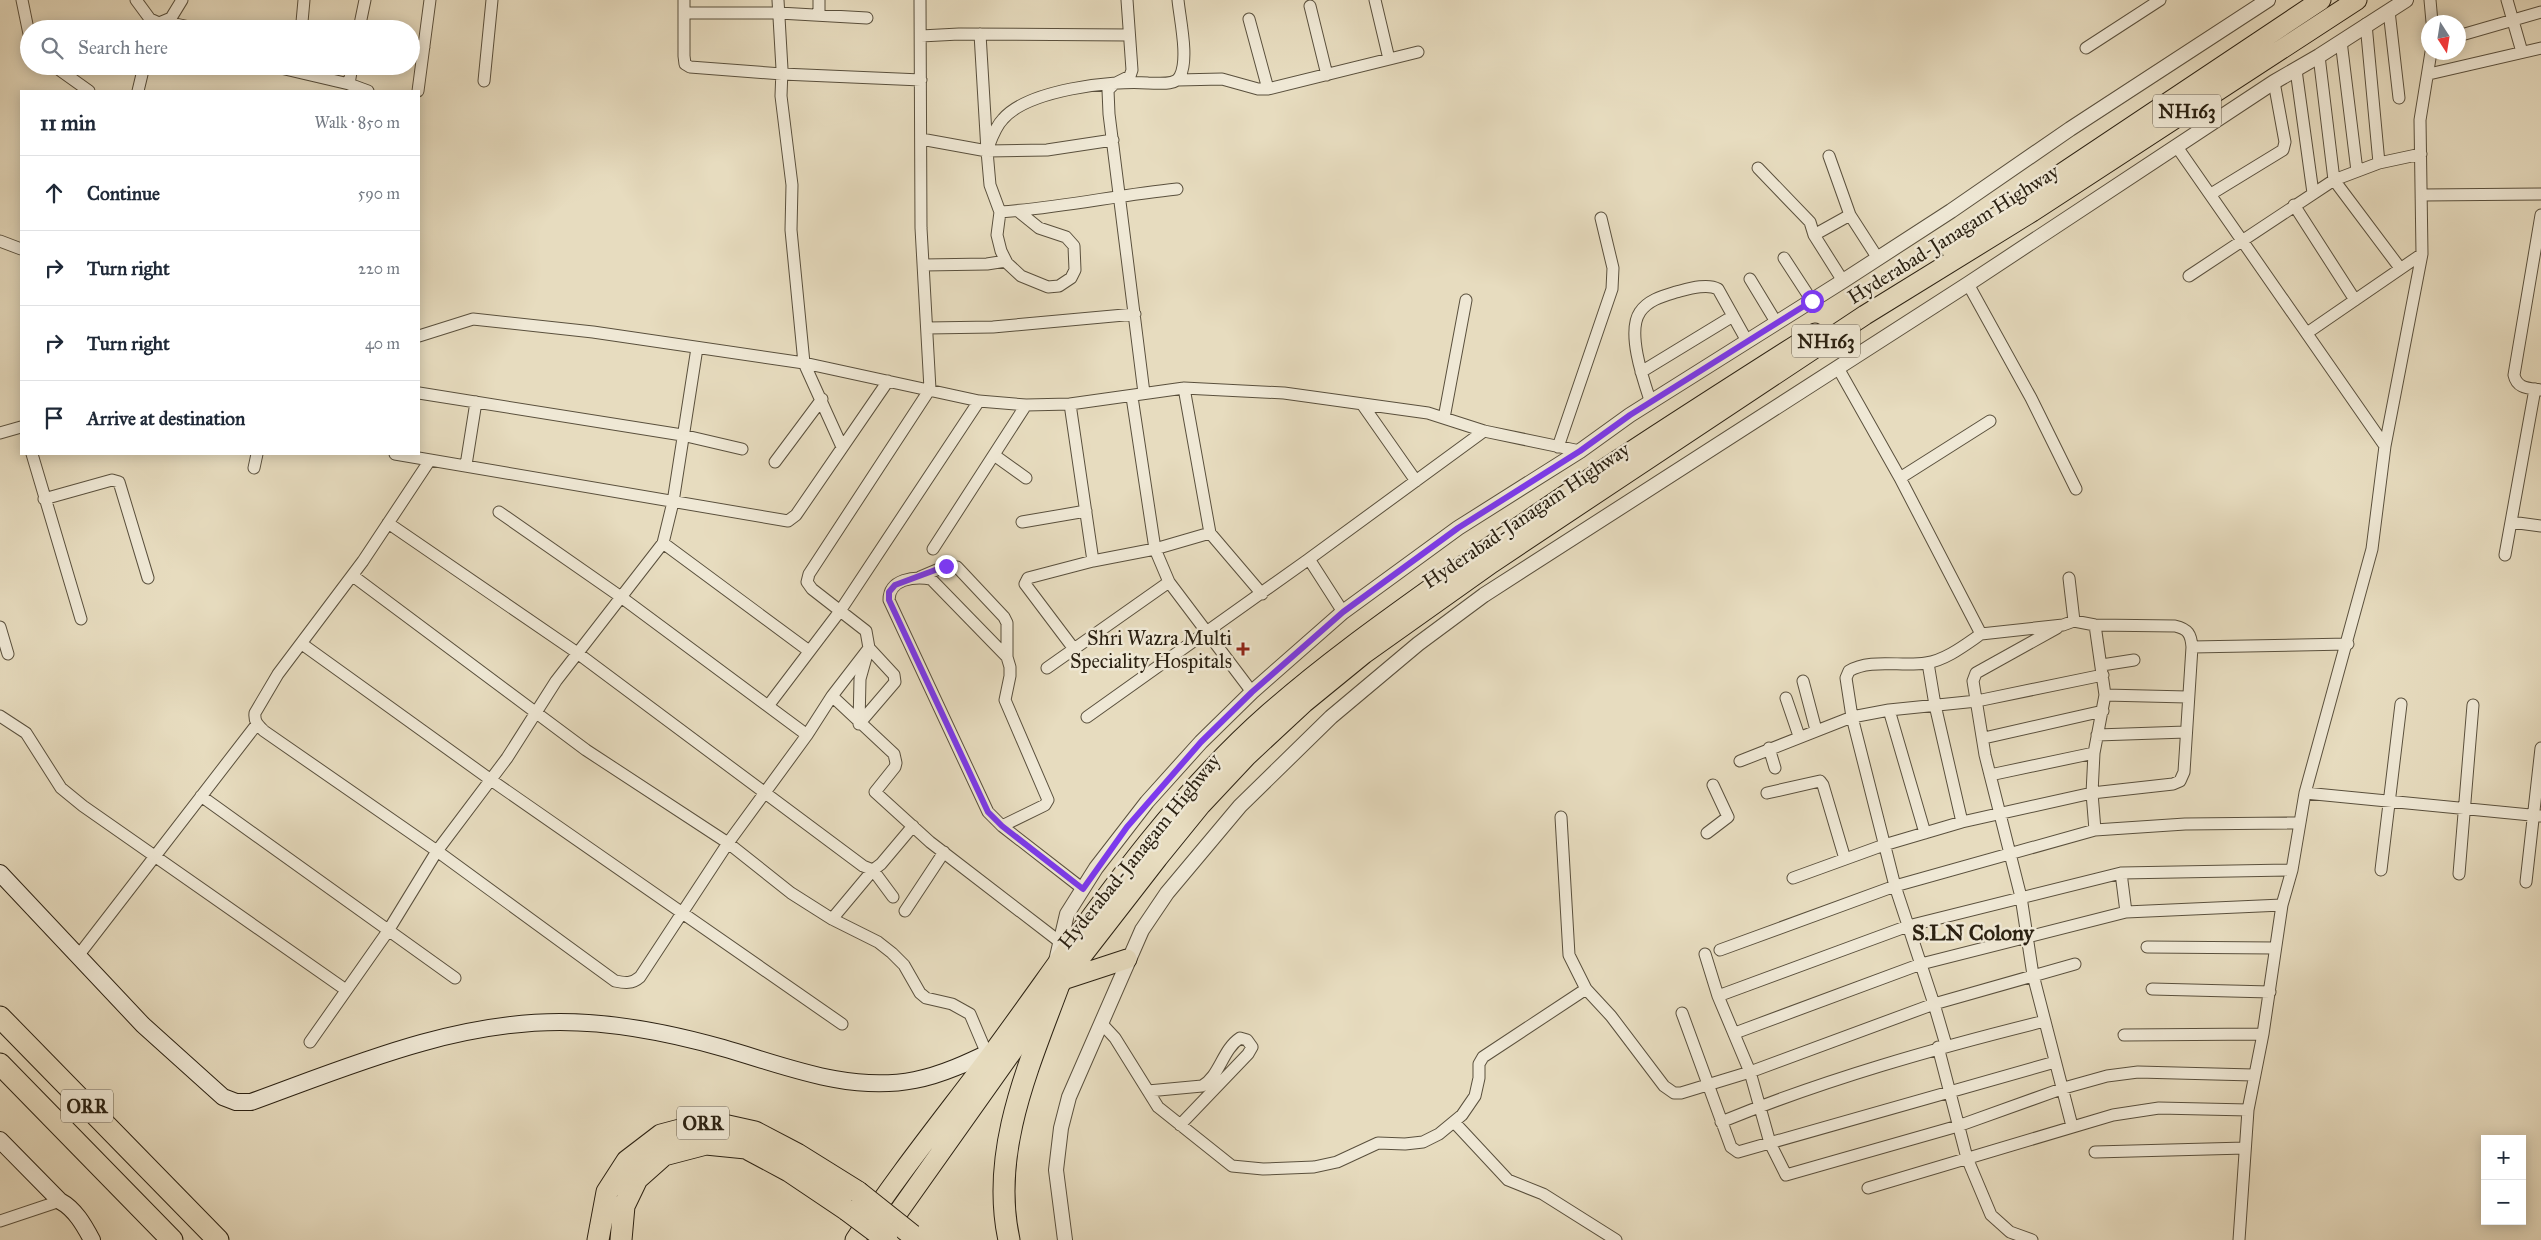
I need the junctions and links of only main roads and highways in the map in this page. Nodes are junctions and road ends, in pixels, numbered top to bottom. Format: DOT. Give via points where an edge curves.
graph roads {
  1 [pos="2321,0"];
  2 [pos="2358,0"];
  3 [pos="0,873"];
  4 [pos="1127,959"];
  5 [pos="1059,977"];
  6 [pos="0,1017"];
  7 [pos="991,1052"];
  8 [pos="0,1064"];
  9 [pos="0,1140"];
  10 [pos="852,1201"];
  11 [pos="915,1237"];
  12 [pos="92,1240"];
  13 [pos="172,1240"];
  14 [pos="218,1240"];
  15 [pos="598,1240"];
  16 [pos="621,1240"];
  17 [pos="855,1240"];
  18 [pos="878,1240"];
  19 [pos="887,1240"];
  20 [pos="1009,1240"];
  1 -- 5 [label="highway, Hyderabad-Janagam Highway / NH163" via="2015,206 1611,463 1363,638 1268,714 1206,774 1135,860"];
  2 -- 5 [label="highway, Hyderabad-Janagam Highway / NH163" via="1840,332 1500,558 1364,654 1247,756"];
  3 -- 7 [label="main road" via="143,1025 223,1097 236,1102 251,1102 421,1043 492,1026 560,1022 631,1028 681,1036 824,1078 876,1084 916,1080"];
  4 -- 5 [label="highway"];
  5 -- 7 [label="highway, Hyderabad-Janagam Highway / NH163"];
  5 -- 18 [label="highway, Hyderabad-Janagam Highway / NH163"];
  5 -- 20 [label="highway" via="1016,1099 1002,1178"];
  6 -- 14 [label="highway, ORR"];
  7 -- 17 [label="highway, Hyderabad-Janagam Highway / NH163" via="893,1182"];
  8 -- 13 [label="highway, ORR"];
  9 -- 12 [label="main road" via="67,1205 83,1223"];
  10 -- 11 [label="highway, ORR, bridge"];
  10 -- 15 [label="highway, ORR" via="797,1154 754,1132 710,1122 661,1135 627,1160 606,1192"];
  10 -- 16 [label="highway, ORR" via="746,1148 706,1144 664,1155 637,1179 624,1206"];
  10 -- 19 [label="highway, ORR, bridge"];
}
